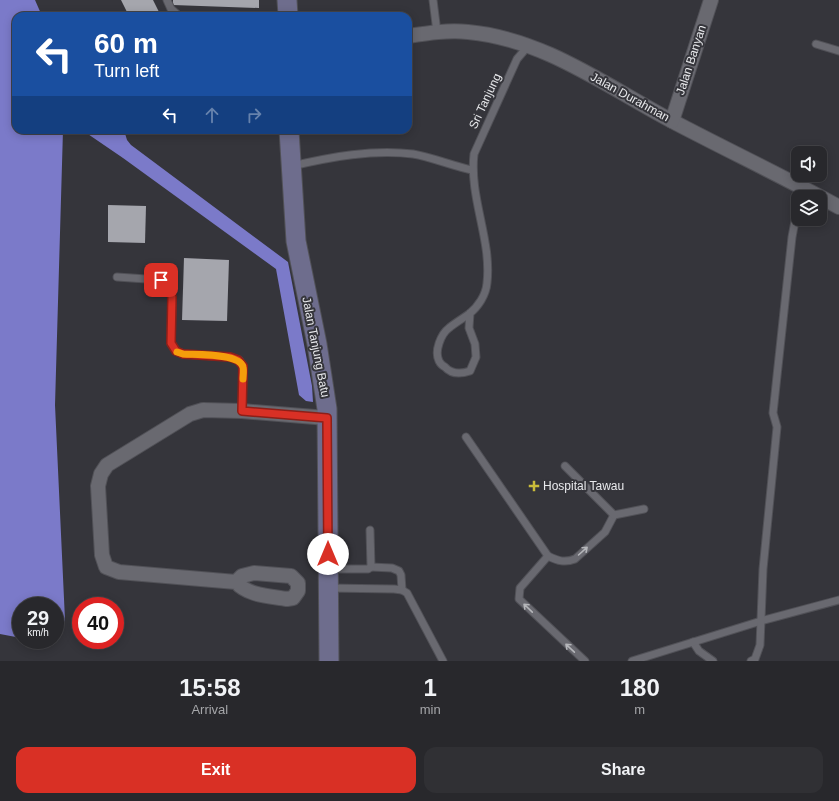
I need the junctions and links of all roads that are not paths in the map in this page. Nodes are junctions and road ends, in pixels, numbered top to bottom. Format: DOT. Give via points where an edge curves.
graph roads {
  1 [pos="167,0"];
  2 [pos="287,0"];
  3 [pos="433,0"];
  4 [pos="711,0"];
  5 [pos="174,12"];
  6 [pos="288,12"];
  7 [pos="437,32"];
  8 [pos="412,35"];
  9 [pos="816,44"];
  10 [pos="529,45"];
  11 [pos="839,51"];
  12 [pos="672,121"];
  13 [pos="289,134"];
  14 [pos="291,167"];
  15 [pos="472,170"];
  16 [pos="797,190"];
  17 [pos="827,202"];
  18 [pos="839,207"];
  19 [pos="794,226"];
  20 [pos="117,277"];
  21 [pos="470,313"];
  22 [pos="242,411"];
  23 [pos="327,414"];
  24 [pos="466,437"];
  25 [pos="566,466"];
  26 [pos="644,508"];
  27 [pos="614,515"];
  28 [pos="370,530"];
  29 [pos="548,556"];
  30 [pos="371,567"];
  31 [pos="328,569"];
  32 [pos="236,582"];
  33 [pos="328,588"];
  34 [pos="402,590"];
  35 [pos="839,600"];
  36 [pos="761,618"];
  37 [pos="693,642"];
  38 [pos="329,661"];
  39 [pos="443,661"];
  40 [pos="585,661"];
  41 [pos="632,661"];
  42 [pos="713,661"];
  43 [pos="751,661"];
  1 -- 5 [label="lane"];
  2 -- 6 [label="street"];
  3 -- 7 [label="lane"];
  4 -- 12 [label="street, Jalan Banyan"];
  7 -- 8 [label="street, Jalan Durahman"];
  7 -- 10 [label="street, Jalan Durahman" via="490,34"];
  9 -- 11 [label="lane"];
  10 -- 12 [label="street, Jalan Durahman" via="588,73"];
  10 -- 15 [label="lane, Sri Tanjung" via="517,60 480,138"];
  12 -- 16 [label="street, Jalan Durahman"];
  13 -- 14 [label="street, Jalan Tanjung Batu"];
  14 -- 15 [label="lane" via="362,154 390,152 415,154"];
  14 -- 23 [label="street, Jalan Tanjung Batu" via="296,241"];
  15 -- 21 [label="lane, Sri Tanjung" via="487,251 487,284 484,296"];
  17 -- 18 [label="street, Jalan Durahman"];
  19 -- 36 [label="lane" via="773,413 777,427 763,569"];
  20 -- 22 [label="lane" via="161,280 169,288 172,297 171,343 176,351 238,360 243,366"];
  21 -- 21 [label="lane, Sri Tanjung" via="469,328 475,344 476,357 470,371 459,374 448,370 438,361 437,351 447,329"];
  22 -- 23 [label="street"];
  22 -- 32 [label="street" via="203,410 190,414 107,465 98,486 102,555 106,567 119,572"];
  23 -- 31 [label="street, Jalan Tanjung Batu"];
  24 -- 29 [label="lane"];
  25 -- 27 [label="lane"];
  26 -- 27 [label="lane"];
  29 -- 27 [label="lane, one-way" via="563,562 575,559 605,532"];
  28 -- 30 [label="lane"];
  40 -- 29 [label="lane, one-way" via="522,602 518,595 520,588"];
  30 -- 31 [label="lane"];
  30 -- 34 [label="lane" via="392,568 398,571 401,575"];
  31 -- 33 [label="street, Jalan Tanjung Batu"];
  33 -- 34 [label="lane"];
  33 -- 38 [label="street, Jalan Tanjung Batu"];
  34 -- 39 [label="lane" via="407,593"];
  35 -- 36 [label="lane"];
  36 -- 37 [label="lane"];
  36 -- 43 [label="lane" via="760,645 755,659"];
  37 -- 41 [label="lane"];
  37 -- 42 [label="lane" via="699,651"];
}
